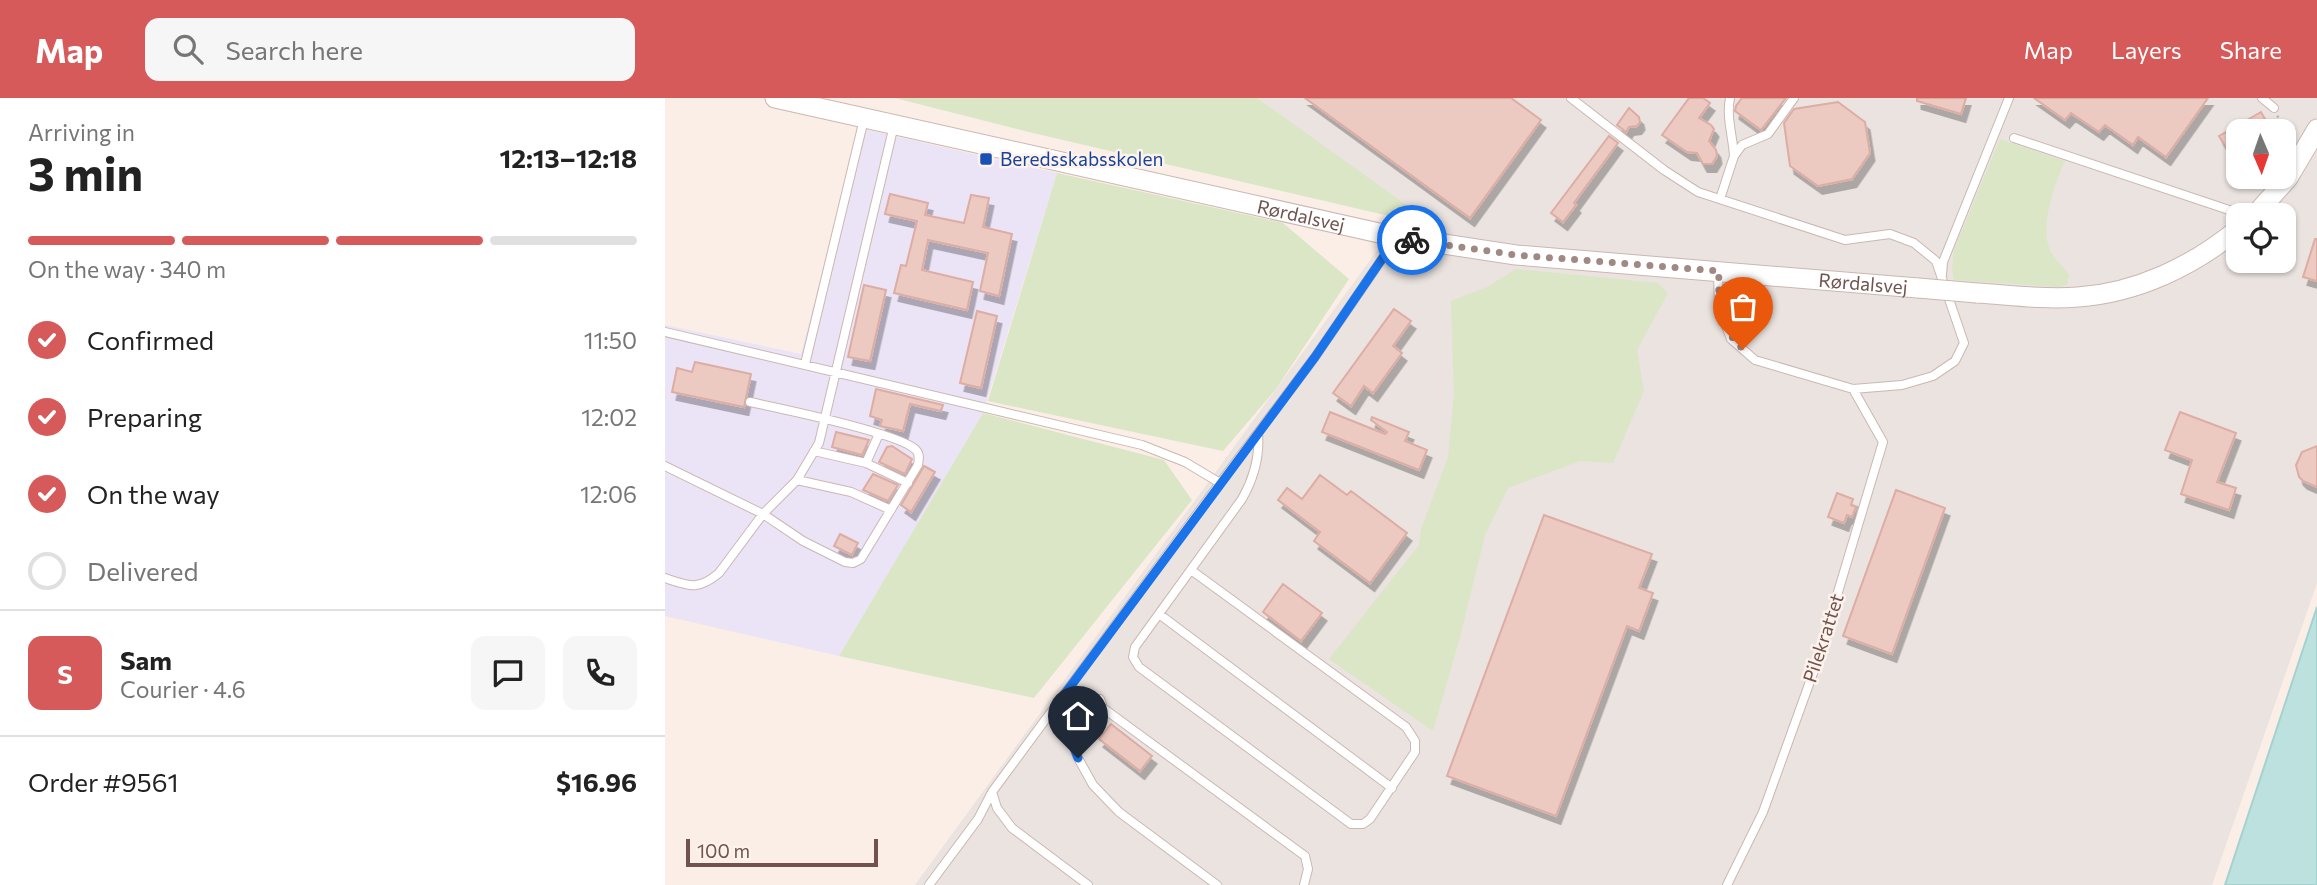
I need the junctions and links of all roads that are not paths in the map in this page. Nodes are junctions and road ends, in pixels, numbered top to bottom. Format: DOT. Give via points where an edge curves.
graph roads {
  1 [pos="775,98"];
  2 [pos="1571,98"];
  3 [pos="1730,98"];
  4 [pos="1794,98"];
  5 [pos="2008,98"];
  6 [pos="2262,98"];
  7 [pos="2274,107"];
  8 [pos="864,118"];
  9 [pos="894,125"];
  10 [pos="2314,135"];
  11 [pos="2014,138"];
  12 [pos="1734,156"];
  13 [pos="1720,199"];
  14 [pos="2266,203"];
  15 [pos="2226,209"];
  16 [pos="1397,237"];
  17 [pos="2226,239"];
  18 [pos="1719,271"];
  19 [pos="1942,277"];
  20 [pos="665,332"];
  21 [pos="805,364"];
  22 [pos="837,372"];
  23 [pos="1853,390"];
  24 [pos="750,402"];
  25 [pos="825,419"];
  26 [pos="1258,433"];
  27 [pos="879,434"];
  28 [pos="814,452"];
  29 [pos="866,463"];
  30 [pos="665,466"];
  31 [pos="797,480"];
  32 [pos="908,482"];
  33 [pos="1220,483"];
  34 [pos="891,510"];
  35 [pos="763,514"];
  36 [pos="1191,570"];
  37 [pos="665,578"];
  38 [pos="1159,614"];
  39 [pos="1061,699"];
  40 [pos="1100,699"];
  41 [pos="1392,788"];
  42 [pos="992,792"];
  43 [pos="929,885"];
  44 [pos="1088,885"];
  45 [pos="1217,885"];
  46 [pos="1304,885"];
  47 [pos="1727,885"];
  1 -- 8 [label="street, Rørdalsvej"];
  2 -- 13 [label="lane" via="1664,170 1698,192"];
  3 -- 12 [label="lane"];
  4 -- 12 [label="lane" via="1768,134 1742,145"];
  5 -- 19 [label="lane" via="1943,262"];
  6 -- 7 [label="lane"];
  8 -- 9 [label="street, Rørdalsvej"];
  8 -- 21 [label="lane"];
  9 -- 16 [label="street, Rørdalsvej"];
  9 -- 22 [label="lane"];
  10 -- 14 [label="street"];
  11 -- 15 [label="lane"];
  12 -- 13 [label="lane"];
  13 -- 19 [label="lane" via="1845,240 1890,234 1915,243 1936,261"];
  16 -- 18 [label="street, Rørdalsvej" via="1516,255"];
  16 -- 26 [label="lane"];
  17 -- 18 [label="street, Rørdalsvej, bridge" via="2144,284 2100,295 2051,298"];
  18 -- 23 [label="lane" via="1719,307 1731,339 1755,360"];
  19 -- 23 [label="lane" via="1964,343 1955,361 1933,376 1902,385"];
  20 -- 21 [label="lane"];
  21 -- 22 [label="lane"];
  22 -- 25 [label="lane"];
  22 -- 33 [label="lane" via="1142,444"];
  23 -- 47 [label="lane, Pilekrattet" via="1884,442 1817,663 1763,812"];
  24 -- 25 [label="lane"];
  25 -- 27 [label="lane"];
  25 -- 28 [label="lane"];
  26 -- 33 [label="lane"];
  26 -- 36 [label="lane" via="1260,452 1249,487"];
  27 -- 29 [label="lane"];
  27 -- 32 [label="lane" via="917,451 918,465"];
  28 -- 29 [label="lane"];
  28 -- 31 [label="lane"];
  29 -- 32 [label="lane"];
  30 -- 35 [label="lane"];
  31 -- 34 [label="lane" via="851,492"];
  31 -- 35 [label="lane"];
  32 -- 34 [label="lane"];
  33 -- 39 [label="lane"];
  34 -- 35 [label="lane" via="861,559 853,563 803,541"];
  35 -- 37 [label="lane" via="709,582 687,586"];
  36 -- 38 [label="lane"];
  36 -- 41 [label="lane" via="1406,727 1415,741 1415,752"];
  38 -- 41 [label="lane"];
  38 -- 41 [label="lane" via="1135,647 1133,657 1139,667 1351,824 1370,820"];
  39 -- 42 [label="lane"];
  39 -- 45 [label="lane" via="1063,719 1093,785 1118,812"];
  40 -- 46 [label="lane" via="1103,708 1305,856"];
  42 -- 43 [label="lane" via="978,819"];
  42 -- 44 [label="lane" via="1012,828"];
}
